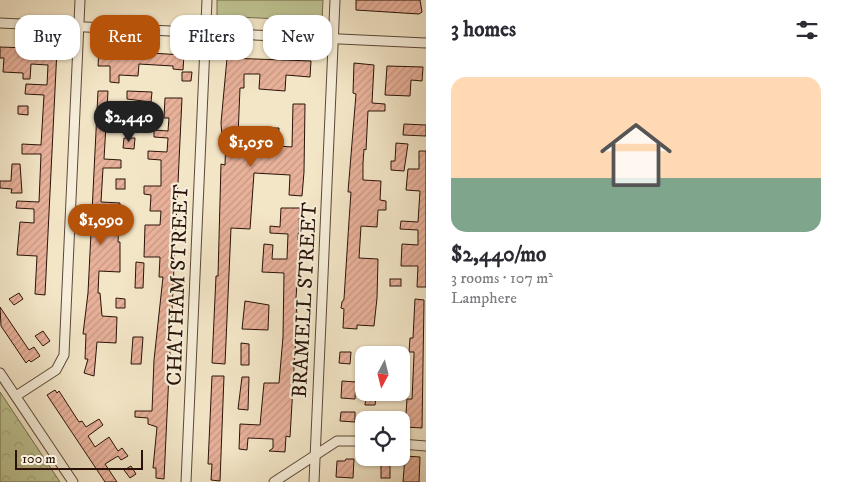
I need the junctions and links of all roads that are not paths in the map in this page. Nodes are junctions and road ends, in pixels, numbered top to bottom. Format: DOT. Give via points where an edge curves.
graph roads {
  1 [pos="80,0"];
  2 [pos="207,0"];
  3 [pos="335,0"];
  4 [pos="79,15"];
  5 [pos="207,15"];
  6 [pos="0,23"];
  7 [pos="15,24"];
  8 [pos="80,26"];
  9 [pos="170,31"];
  10 [pos="253,35"];
  11 [pos="334,38"];
  12 [pos="426,43"];
  13 [pos="77,60"];
  14 [pos="205,60"];
  15 [pos="0,373"];
  16 [pos="16,396"];
  17 [pos="355,441"];
  18 [pos="410,445"];
  19 [pos="426,446"];
  20 [pos="315,455"];
  21 [pos="73,482"];
  22 [pos="186,482"];
  23 [pos="274,482"];
  24 [pos="314,482"];
  1 -- 4 [label="street"];
  2 -- 5 [label="street, CHATHAM STREET"];
  3 -- 11 [label="street, BRAMELL STREET"];
  6 -- 7 [label="street"];
  8 -- 9 [label="street"];
  10 -- 11 [label="street"];
  11 -- 12 [label="street"];
  11 -- 20 [label="street, BRAMELL STREET"];
  13 -- 16 [label="street" via="64,355 56,370"];
  14 -- 22 [label="street, CHATHAM STREET"];
  15 -- 16 [label="street"];
  16 -- 21 [label="street"];
  17 -- 20 [label="street" via="337,441"];
  18 -- 19 [label="street"];
  20 -- 23 [label="street"];
  20 -- 24 [label="street, BRAMELL STREET"];
}
